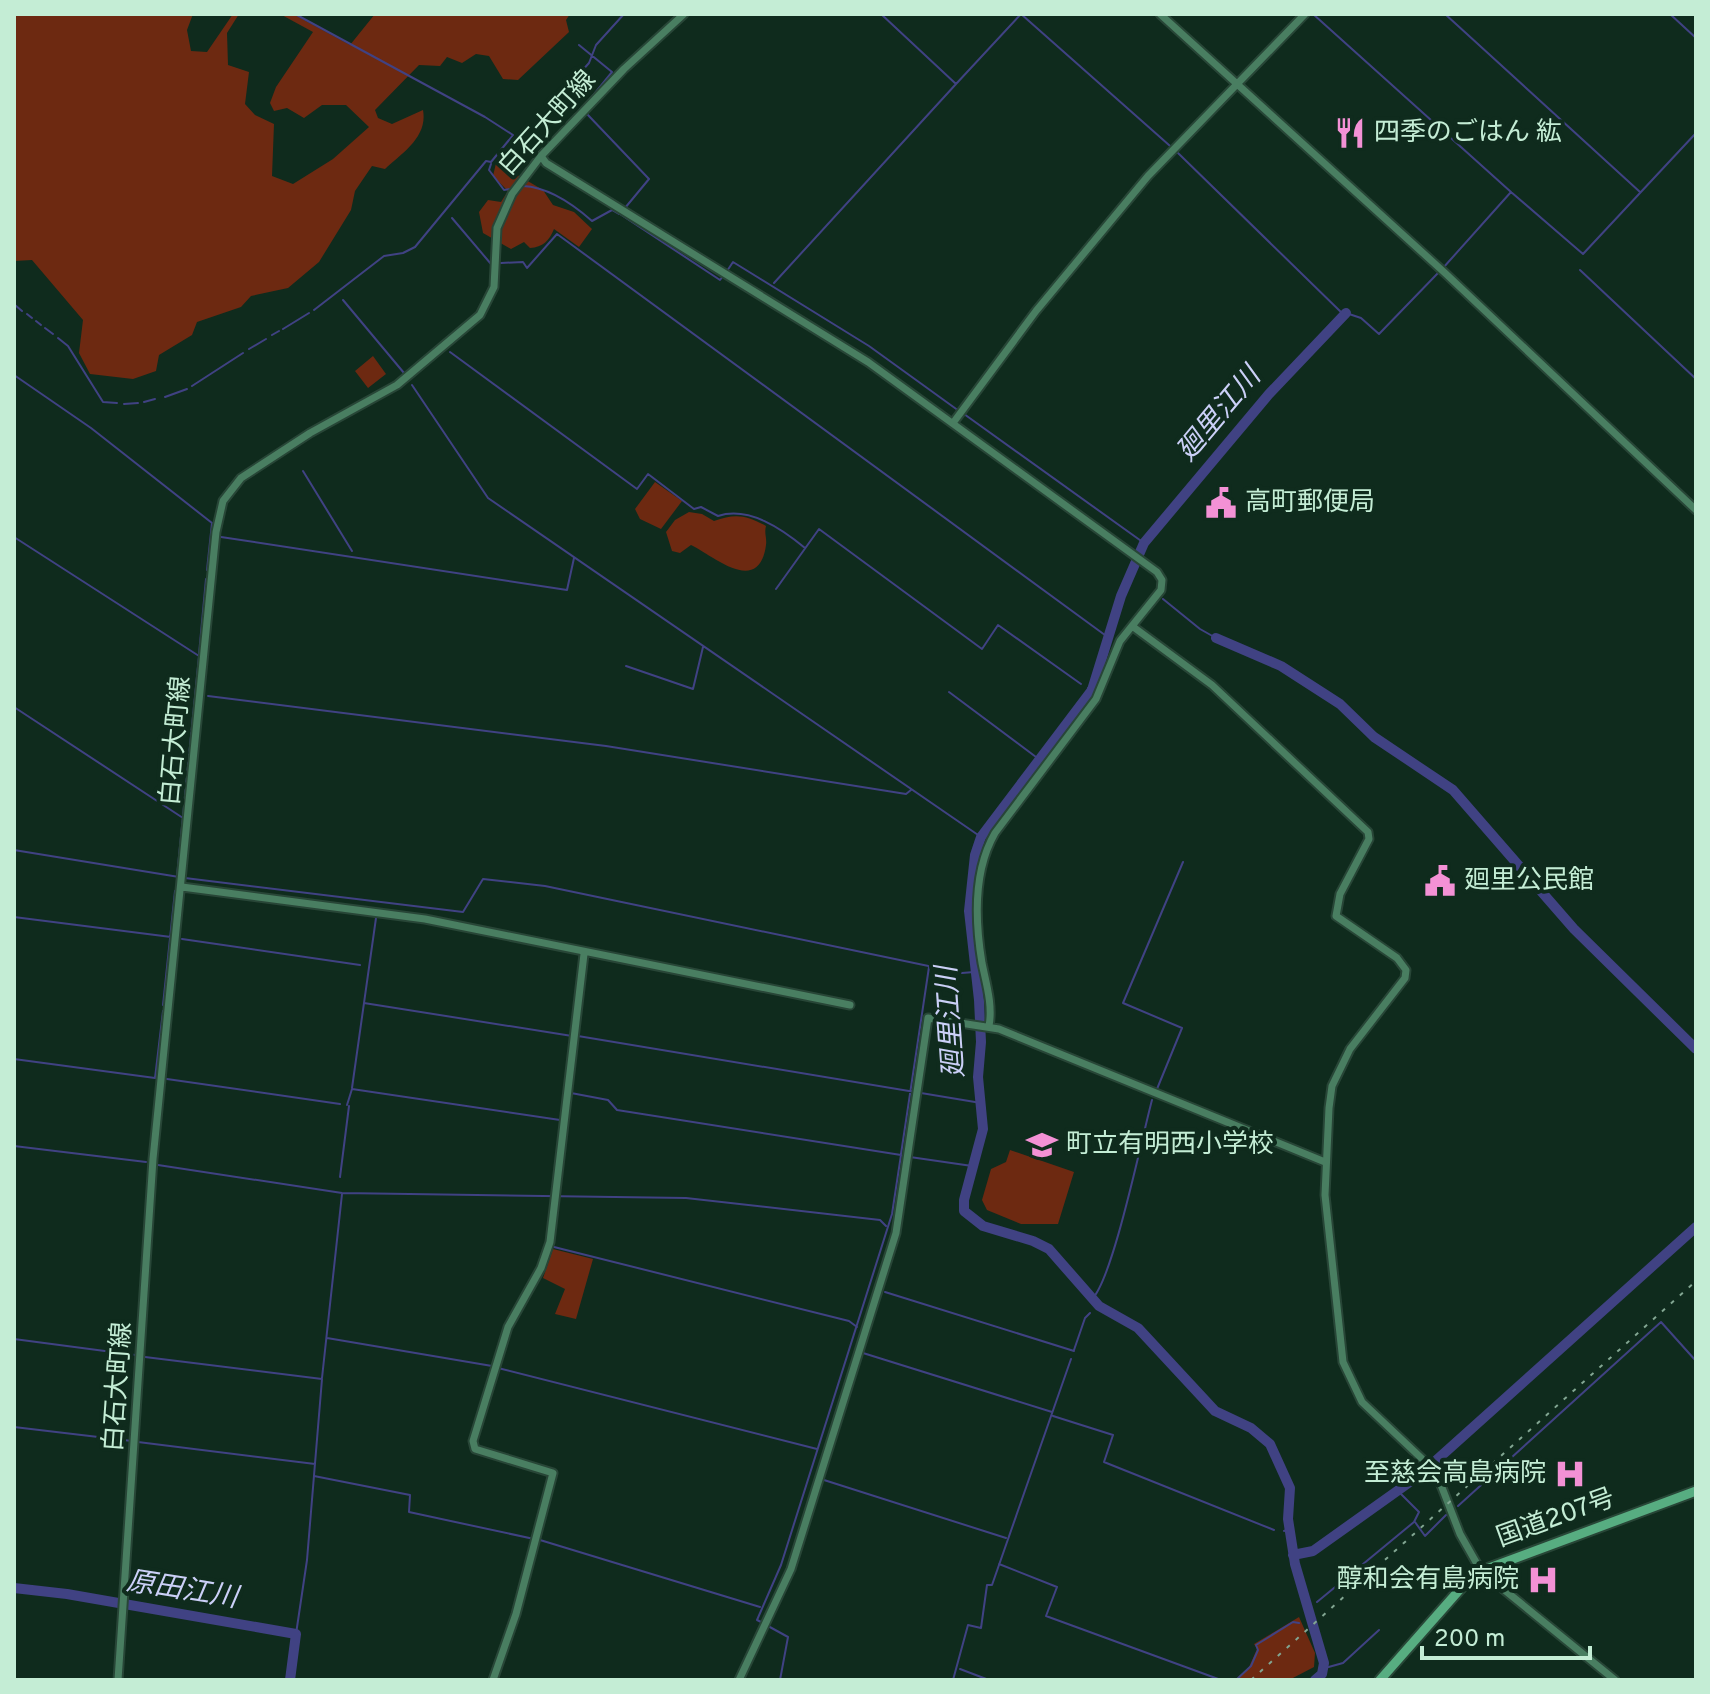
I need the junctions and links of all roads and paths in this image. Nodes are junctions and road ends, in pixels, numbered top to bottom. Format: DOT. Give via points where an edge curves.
graph roads {
  1 [pos="684,14"];
  2 [pos="1160,14"];
  3 [pos="1305,14"];
  4 [pos="1237,86"];
  5 [pos="541,156"];
  6 [pos="953,423"];
  7 [pos="1696,510"];
  8 [pos="1132,626"];
  9 [pos="182,886"];
  10 [pos="584,954"];
  11 [pos="850,1005"];
  12 [pos="988,1026"];
  13 [pos="1325,1162"];
  14 [pos="1696,1491"];
  15 [pos="1481,1571"];
  16 [pos="118,1680"];
  17 [pos="493,1680"];
  18 [pos="739,1680"];
  19 [pos="1380,1680"];
  20 [pos="1615,1680"];
  1 -- 5 [label="street, 白石大町線"];
  2 -- 4 [label="street"];
  3 -- 4 [label="street"];
  4 -- 6 [label="street" via="1175,149 1036,311"];
  4 -- 7 [label="street"];
  5 -- 6 [label="street" via="868,362"];
  5 -- 9 [label="street, 白石大町線" via="502,211 496,279 480,315 397,385 241,478 223,501"];
  6 -- 8 [label="street" via="1157,572 1163,585"];
  8 -- 12 [label="street" via="1120,641 1096,699 983,856 978,937 990,1004"];
  8 -- 13 [label="street" via="1212,685 1370,836 1340,894 1336,916 1404,964 1405,978 1340,1066 1329,1108"];
  9 -- 10 [label="street" via="425,919"];
  9 -- 16 [label="street, 白石大町線" via="153,1159"];
  10 -- 11 [label="street"];
  10 -- 17 [label="street" via="557,1195 544,1259 508,1327 473,1441 475,1449 553,1473"];
  12 -- 13 [label="street"];
  12 -- 18 [label="street" via="928,1018 896,1233 791,1569"];
  13 -- 15 [label="street" via="1332,1282 1351,1382 1362,1402 1436,1472"];
  14 -- 15 [label="highway, 国道207号"];
  15 -- 19 [label="highway, 国道207号"];
  15 -- 20 [label="street"];
}
